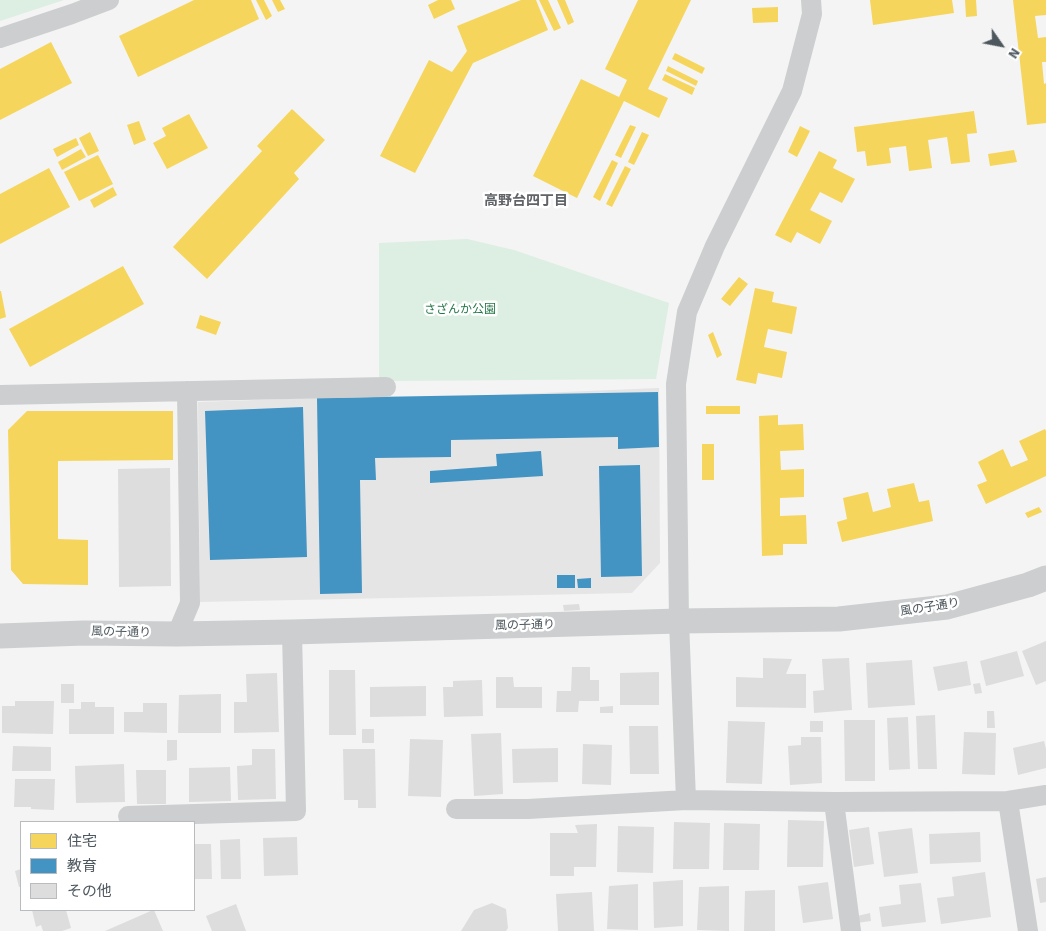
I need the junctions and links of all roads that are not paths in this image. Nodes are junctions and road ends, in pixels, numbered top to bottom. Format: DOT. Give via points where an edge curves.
graph roads {
  1 [pos="109,0"];
  2 [pos="811,0"];
  3 [pos="0,38"];
  4 [pos="386,388"];
  5 [pos="188,391"];
  6 [pos="0,395"];
  7 [pos="1046,578"];
  8 [pos="679,621"];
  9 [pos="292,632"];
  10 [pos="177,634"];
  11 [pos="0,636"];
  12 [pos="1046,795"];
  13 [pos="686,800"];
  14 [pos="1008,801"];
  15 [pos="834,802"];
  16 [pos="456,809"];
  17 [pos="128,816"];
  18 [pos="851,931"];
  19 [pos="1028,931"];
  1 -- 3 [label="street"];
  2 -- 8 [label="street" via="812,14 792,91 715,246 687,312 676,384"];
  4 -- 5 [label="street"];
  5 -- 6 [label="street"];
  5 -- 10 [label="street" via="190,603"];
  7 -- 8 [label="street, 風の子通り" via="1028,586 947,607 840,619"];
  8 -- 9 [label="street, 風の子通り"];
  8 -- 13 [label="street"];
  9 -- 10 [label="street, 風の子通り"];
  9 -- 17 [label="street" via="296,812"];
  10 -- 11 [label="street, 風の子通り"];
  12 -- 14 [label="street"];
  13 -- 15 [label="street"];
  13 -- 16 [label="street" via="528,809"];
  14 -- 15 [label="street"];
  14 -- 19 [label="street"];
  15 -- 18 [label="street"];
}
